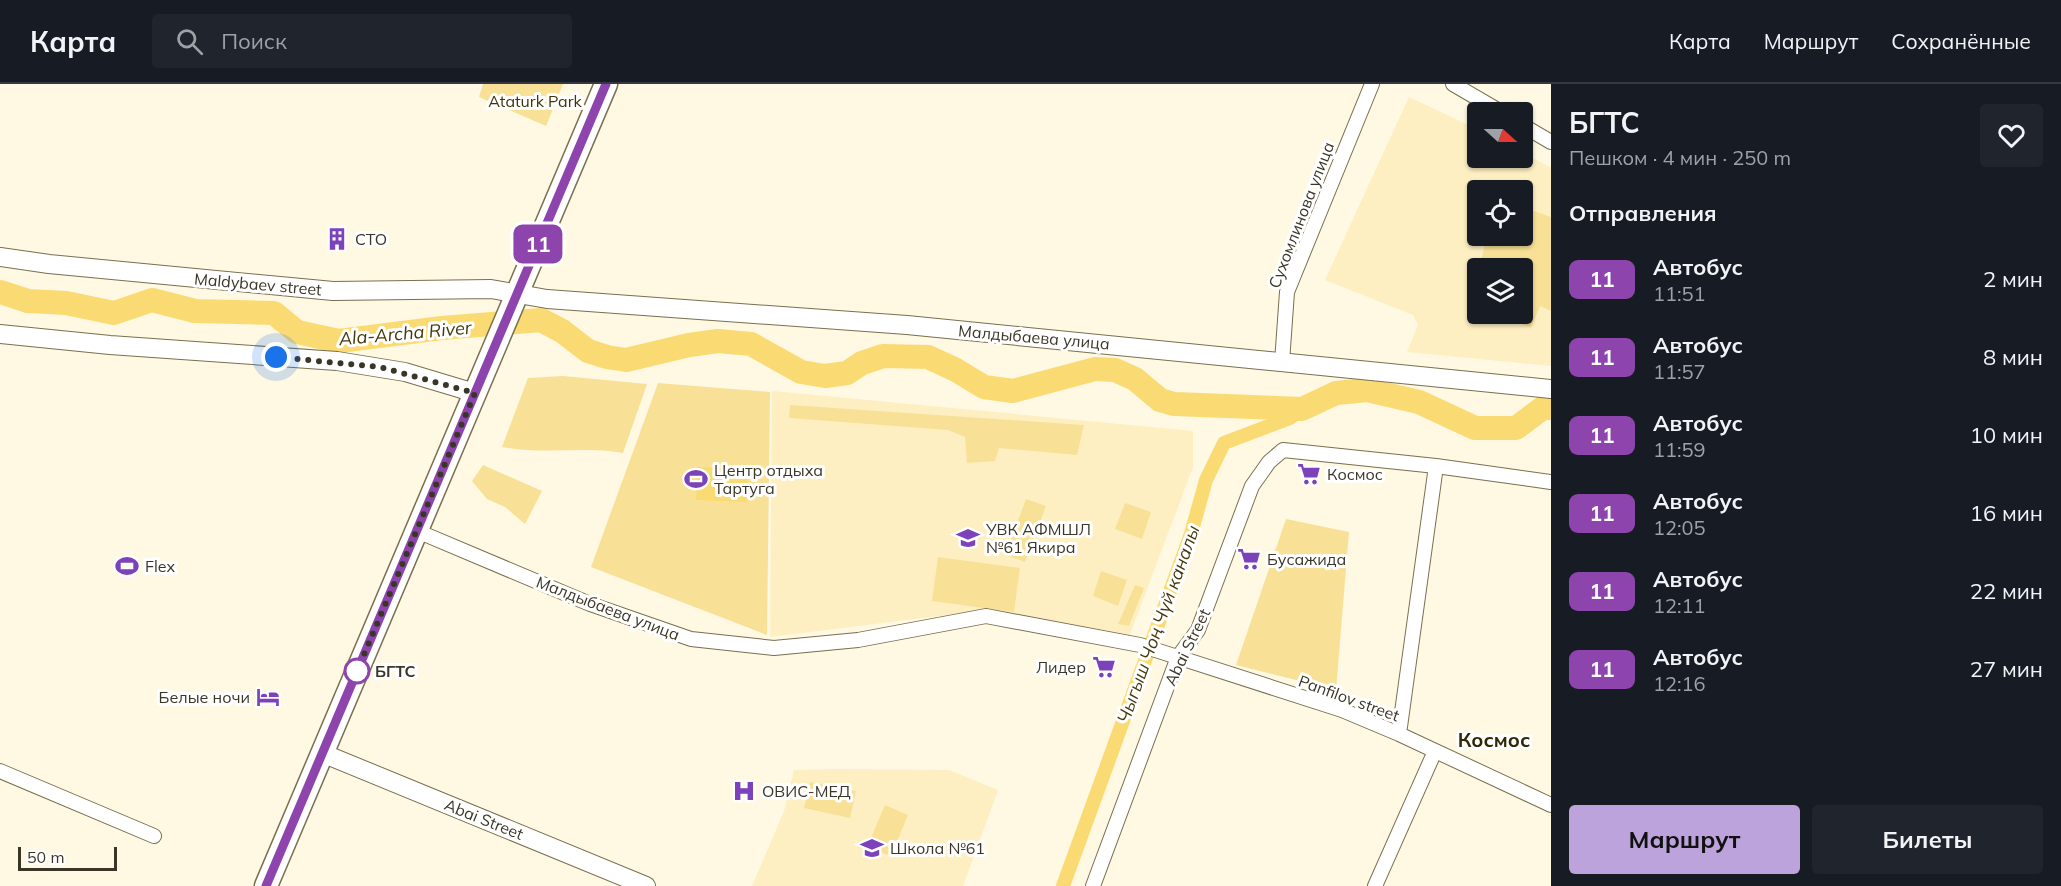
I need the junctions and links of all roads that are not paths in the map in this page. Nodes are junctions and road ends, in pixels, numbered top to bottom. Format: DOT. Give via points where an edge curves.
graph roads {
  1 [pos="606,84"];
  2 [pos="1372,84"];
  3 [pos="1453,84"];
  4 [pos="1484,102"];
  5 [pos="1533,131"];
  6 [pos="1551,142"];
  7 [pos="0,257"];
  8 [pos="513,302"];
  9 [pos="0,334"];
  10 [pos="1282,362"];
  11 [pos="1551,389"];
  12 [pos="475,393"];
  13 [pos="1436,466"];
  14 [pos="1551,482"];
  15 [pos="417,531"];
  16 [pos="1134,644"];
  17 [pos="1178,657"];
  18 [pos="1399,734"];
  19 [pos="1435,751"];
  20 [pos="322,753"];
  21 [pos="0,771"];
  22 [pos="1551,805"];
  23 [pos="154,836"];
  24 [pos="266,886"];
  25 [pos="646,886"];
  26 [pos="1094,886"];
  27 [pos="1375,886"];
  1 -- 8 [label="main road"];
  2 -- 10 [label="street, Сухомлинова улица" via="1287,291"];
  3 -- 4 [label="street"];
  5 -- 6 [label="street"];
  7 -- 8 [label="street, Maldybaev street" via="333,291 491,289"];
  8 -- 10 [label="street, Малдыбаева улица" via="919,327"];
  8 -- 12 [label="main road"];
  9 -- 12 [label="street" via="337,361 405,372"];
  10 -- 11 [label="street, Малдыбаева улица"];
  12 -- 15 [label="main road"];
  13 -- 14 [label="street"];
  13 -- 17 [label="street, Abai Street" via="1283,450 1252,486 1198,630"];
  13 -- 18 [label="street"];
  15 -- 16 [label="street, Малдыбаева улица" via="590,604 691,639 774,648 858,640 986,616"];
  15 -- 20 [label="main road"];
  16 -- 17 [label="street, Panfilov street"];
  17 -- 18 [label="street, Panfilov street" via="1342,710"];
  17 -- 26 [label="street, Abai Street"];
  18 -- 19 [label="street, Panfilov street"];
  19 -- 22 [label="street, Panfilov street"];
  19 -- 27 [label="street"];
  20 -- 24 [label="main road"];
  20 -- 25 [label="street, Abai Street"];
  21 -- 23 [label="street"];
}
